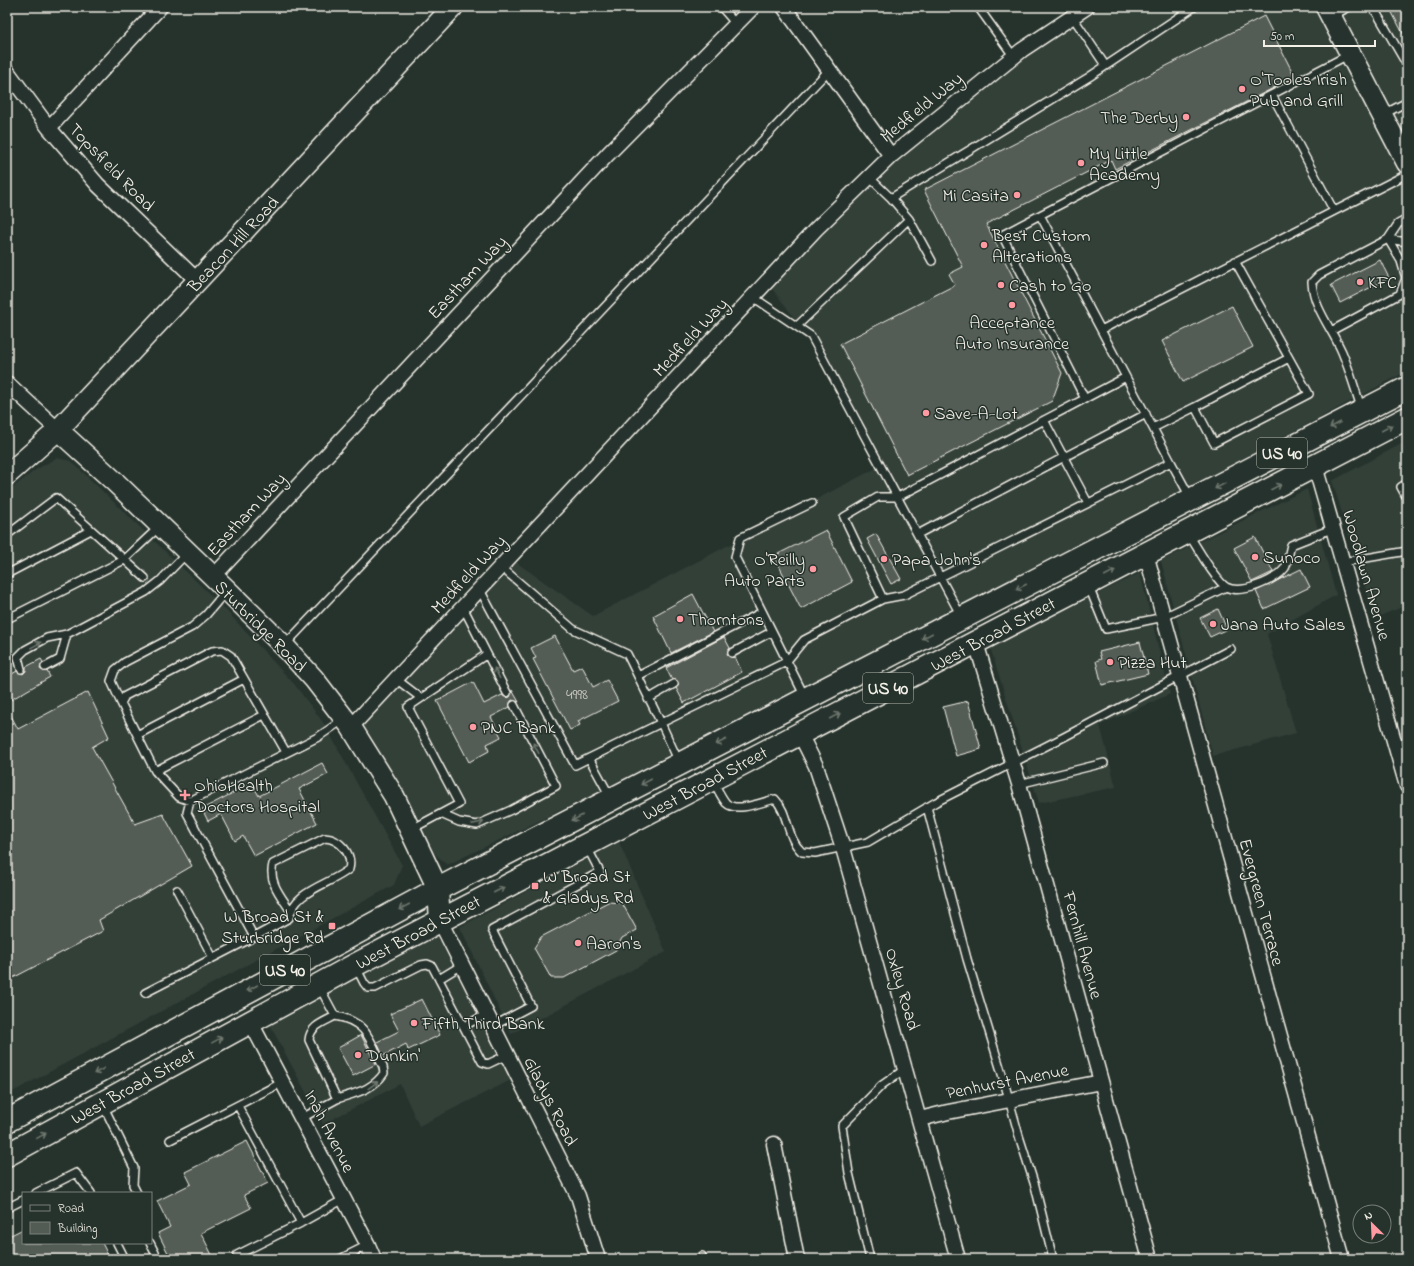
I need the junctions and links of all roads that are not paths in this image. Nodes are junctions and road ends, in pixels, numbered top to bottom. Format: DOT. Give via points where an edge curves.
graph roads {
  1 [pos="160,7"];
  2 [pos="453,7"];
  3 [pos="721,7"];
  4 [pos="753,7"];
  5 [pos="784,7"];
  6 [pos="978,7"];
  7 [pos="1087,7"];
  8 [pos="1194,7"];
  9 [pos="1349,7"];
  10 [pos="1370,7"];
  11 [pos="1328,12"];
  12 [pos="1072,16"];
  13 [pos="736,24"];
  14 [pos="1350,54"];
  15 [pos="1014,57"];
  16 [pos="1105,65"];
  17 [pos="1407,65"];
  18 [pos="829,70"];
  19 [pos="7,71"];
  20 [pos="1272,95"];
  21 [pos="1407,102"];
  22 [pos="1382,115"];
  23 [pos="49,128"];
  24 [pos="891,156"];
  25 [pos="1407,163"];
  26 [pos="1407,174"];
  27 [pos="869,177"];
  28 [pos="891,198"];
  29 [pos="1334,211"];
  30 [pos="1040,215"];
  31 [pos="909,219"];
  32 [pos="1407,219"];
  33 [pos="1388,239"];
  34 [pos="1407,242"];
  35 [pos="932,261"];
  36 [pos="1234,261"];
  37 [pos="198,281"];
  38 [pos="753,297"];
  39 [pos="796,326"];
  40 [pos="1101,330"];
  41 [pos="1331,331"];
  42 [pos="1289,358"];
  43 [pos="1126,377"];
  44 [pos="7,383"];
  45 [pos="1407,388"];
  46 [pos="1084,399"];
  47 [pos="1195,407"];
  48 [pos="1363,411"];
  49 [pos="1146,414"];
  50 [pos="1407,418"];
  51 [pos="1044,420"];
  52 [pos="1153,428"];
  53 [pos="58,430"];
  54 [pos="1064,456"];
  55 [pos="1171,462"];
  56 [pos="1316,466"];
  57 [pos="7,475"];
  58 [pos="1407,483"];
  59 [pos="898,497"];
  60 [pos="1407,498"];
  61 [pos="1192,500"];
  62 [pos="812,503"];
  63 [pos="1088,503"];
  64 [pos="1156,518"];
  65 [pos="160,526"];
  66 [pos="1334,528"];
  67 [pos="90,530"];
  68 [pos="1187,533"];
  69 [pos="918,534"];
  70 [pos="7,535"];
  71 [pos="1407,551"];
  72 [pos="188,552"];
  73 [pos="1146,554"];
  74 [pos="124,560"];
  75 [pos="1344,562"];
  76 [pos="501,567"];
  77 [pos="7,574"];
  78 [pos="213,577"];
  79 [pos="941,577"];
  80 [pos="145,578"];
  81 [pos="1088,585"];
  82 [pos="1226,586"];
  83 [pos="227,590"];
  84 [pos="480,590"];
  85 [pos="883,599"];
  86 [pos="463,607"];
  87 [pos="762,612"];
  88 [pos="1164,617"];
  89 [pos="962,618"];
  90 [pos="7,619"];
  91 [pos="771,632"];
  92 [pos="67,634"];
  93 [pos="976,643"];
  94 [pos="284,646"];
  95 [pos="1231,649"];
  96 [pos="732,653"];
  97 [pos="487,654"];
  98 [pos="786,662"];
  99 [pos="46,668"];
  100 [pos="21,669"];
  101 [pos="638,676"];
  102 [pos="1180,676"];
  103 [pos="244,679"];
  104 [pos="396,679"];
  105 [pos="674,684"];
  106 [pos="507,693"];
  107 [pos="422,698"];
  108 [pos="648,698"];
  109 [pos="806,699"];
  110 [pos="121,703"];
  111 [pos="514,705"];
  112 [pos="264,715"];
  113 [pos="348,723"];
  114 [pos="661,723"];
  115 [pos="800,734"];
  116 [pos="137,735"];
  117 [pos="286,752"];
  118 [pos="589,758"];
  119 [pos="1104,762"];
  120 [pos="680,764"];
  121 [pos="1013,764"];
  122 [pos="155,771"];
  123 [pos="1405,771"];
  124 [pos="712,779"];
  125 [pos="1019,784"];
  126 [pos="1407,786"];
  127 [pos="190,800"];
  128 [pos="611,800"];
  129 [pos="928,807"];
  130 [pos="441,814"];
  131 [pos="618,829"];
  132 [pos="410,830"];
  133 [pos="586,845"];
  134 [pos="843,848"];
  135 [pos="438,889"];
  136 [pos="177,890"];
  137 [pos="290,910"];
  138 [pos="440,921"];
  139 [pos="254,937"];
  140 [pos="213,958"];
  141 [pos="355,965"];
  142 [pos="462,965"];
  143 [pos="439,979"];
  144 [pos="318,985"];
  145 [pos="145,993"];
  146 [pos="335,1016"];
  147 [pos="490,1020"];
  148 [pos="250,1022"];
  149 [pos="464,1026"];
  150 [pos="507,1055"];
  151 [pos="906,1069"];
  152 [pos="283,1082"];
  153 [pos="1101,1082"];
  154 [pos="337,1099"];
  155 [pos="1009,1100"];
  156 [pos="102,1103"];
  157 [pos="238,1106"];
  158 [pos="302,1118"];
  159 [pos="920,1119"];
  160 [pos="7,1121"];
  161 [pos="170,1140"];
  162 [pos="774,1144"];
  163 [pos="7,1155"];
  164 [pos="38,1192"];
  165 [pos="90,1192"];
  166 [pos="136,1192"];
  167 [pos="344,1199"];
  168 [pos="22,1200"];
  169 [pos="7,1208"];
  170 [pos="301,1223"];
  171 [pos="118,1244"];
  172 [pos="150,1244"];
  173 [pos="368,1245"];
  174 [pos="237,1255"];
  175 [pos="125,1259"];
  176 [pos="158,1259"];
  177 [pos="340,1259"];
  178 [pos="374,1259"];
  179 [pos="598,1259"];
  180 [pos="797,1259"];
  181 [pos="870,1259"];
  182 [pos="958,1259"];
  183 [pos="1053,1259"];
  184 [pos="1150,1259"];
  185 [pos="1342,1259"];
  1 -- 23 [label="street"];
  2 -- 37 [label="street, Beacon Hill Road"];
  3 -- 13 [label="lane"];
  4 -- 13 [label="street, Eastham Way"];
  5 -- 18 [label="street"];
  6 -- 15 [label="lane"];
  7 -- 12 [label="street, Medfield Way"];
  8 -- 16 [label="lane"];
  9 -- 11 [label="lane"];
  10 -- 17 [label="lane" via="1376,12"];
  11 -- 14 [label="street"];
  12 -- 15 [label="street, Medfield Way"];
  12 -- 16 [label="lane"];
  13 -- 78 [label="street, Eastham Way" via="608,154"];
  14 -- 20 [label="lane"];
  14 -- 22 [label="street"];
  15 -- 24 [label="street, Medfield Way"];
  16 -- 28 [label="lane"];
  18 -- 24 [label="street"];
  18 -- 94 [label="lane"];
  19 -- 23 [label="street, Topsfield Road"];
  20 -- 29 [label="lane"];
  20 -- 30 [label="lane"];
  21 -- 22 [label="lane"];
  22 -- 25 [label="street"];
  23 -- 37 [label="street, Topsfield Road" via="98,184"];
  24 -- 27 [label="street, Medfield Way"];
  26 -- 29 [label="lane"];
  27 -- 28 [label="lane"];
  27 -- 38 [label="street, Medfield Way"];
  28 -- 31 [label="lane"];
  29 -- 36 [label="lane"];
  30 -- 40 [label="lane"];
  30 -- 46 [label="lane" via="1002,235"];
  31 -- 35 [label="lane"];
  31 -- 39 [label="lane"];
  32 -- 33 [label="lane" via="1398,224"];
  33 -- 34 [label="lane"];
  33 -- 41 [label="lane" via="1401,261 1406,278 1400,294"];
  33 -- 41 [label="lane" via="1319,275 1312,282 1312,293"];
  36 -- 40 [label="lane"];
  36 -- 42 [label="lane"];
  37 -- 53 [label="street, Beacon Hill Road"];
  38 -- 39 [label="lane"];
  38 -- 76 [label="street, Medfield Way"];
  39 -- 59 [label="lane" via="811,336"];
  40 -- 43 [label="lane"];
  41 -- 48 [label="lane" via="1342,352"];
  42 -- 47 [label="lane"];
  42 -- 47 [label="lane" via="1309,394 1214,443"];
  43 -- 46 [label="lane"];
  43 -- 49 [label="lane"];
  44 -- 53 [label="street, Sturbridge Road"];
  45 -- 48 [label="main road, West Broad Street / US 40"];
  46 -- 51 [label="lane"];
  47 -- 52 [label="lane"];
  48 -- 61 [label="main road, West Broad Street / US 40, one-way"];
  49 -- 52 [label="lane"];
  49 -- 54 [label="lane"];
  56 -- 50 [label="main road, West Broad Street / US 40, one-way"];
  51 -- 54 [label="lane"];
  51 -- 59 [label="lane"];
  52 -- 55 [label="lane"];
  53 -- 57 [label="street, Beacon Hill Road"];
  53 -- 65 [label="street, Sturbridge Road"];
  54 -- 63 [label="lane"];
  54 -- 69 [label="lane"];
  55 -- 61 [label="lane"];
  55 -- 63 [label="lane"];
  56 -- 66 [label="street, Woodlawn Avenue"];
  68 -- 56 [label="main road, West Broad Street / US 40, one-way"];
  58 -- 60 [label="lane" via="1401,487"];
  59 -- 69 [label="lane"];
  59 -- 85 [label="lane" via="878,497 844,517"];
  61 -- 64 [label="main road, West Broad Street / US 40"];
  62 -- 87 [label="lane" via="740,538 735,558"];
  63 -- 79 [label="lane"];
  64 -- 89 [label="main road, West Broad Street / US 40, one-way"];
  64 -- 93 [label="main road" via="1139,541 1005,612 986,625"];
  65 -- 72 [label="street, Sturbridge Road"];
  65 -- 74 [label="lane"];
  66 -- 75 [label="street, Woodlawn Avenue"];
  66 -- 82 [label="lane" via="1291,545 1285,568 1268,580 1241,590"];
  67 -- 70 [label="lane" via="56,498"];
  67 -- 74 [label="lane"];
  67 -- 77 [label="lane"];
  68 -- 73 [label="main road, West Broad Street / US 40"];
  68 -- 82 [label="lane"];
  69 -- 79 [label="lane"];
  71 -- 75 [label="lane"];
  72 -- 78 [label="street, Sturbridge Road"];
  72 -- 92 [label="lane" via="146,592"];
  81 -- 73 [label="main road, West Broad Street / US 40, one-way"];
  73 -- 88 [label="street, Evergreen Terrace"];
  74 -- 80 [label="lane"];
  74 -- 90 [label="lane"];
  75 -- 123 [label="street, Woodlawn Avenue"];
  76 -- 84 [label="street, Medfield Way"];
  76 -- 101 [label="lane" via="573,629 627,654"];
  78 -- 83 [label="street, Sturbridge Road"];
  79 -- 85 [label="lane" via="904,595"];
  79 -- 89 [label="lane"];
  81 -- 88 [label="lane" via="1106,629"];
  81 -- 93 [label="main road, West Broad Street / US 40"];
  82 -- 88 [label="lane"];
  83 -- 94 [label="street, Sturbridge Road"];
  83 -- 110 [label="lane" via="192,628 114,670 111,681"];
  84 -- 86 [label="street, Medfield Way"];
  84 -- 118 [label="lane" via="575,765"];
  85 -- 98 [label="lane" via="804,640"];
  86 -- 97 [label="lane"];
  86 -- 104 [label="street, Medfield Way"];
  87 -- 91 [label="lane"];
  87 -- 101 [label="lane"];
  88 -- 102 [label="street, Evergreen Terrace"];
  89 -- 109 [label="main road, West Broad Street / US 40, one-way"];
  91 -- 96 [label="lane"];
  91 -- 98 [label="lane"];
  92 -- 99 [label="lane" via="60,659"];
  100 -- 92 [label="lane, one-way" via="18,658 25,650 47,638"];
  115 -- 93 [label="main road, West Broad Street / US 40, one-way"];
  93 -- 121 [label="street, Fernhill Avenue"];
  94 -- 113 [label="street, Sturbridge Road"];
  95 -- 102 [label="lane"];
  106 -- 97 [label="lane, one-way"];
  97 -- 107 [label="lane"];
  98 -- 109 [label="lane"];
  98 -- 114 [label="lane"];
  101 -- 108 [label="lane"];
  102 -- 121 [label="lane"];
  102 -- 185 [label="street, Evergreen Terrace"];
  103 -- 110 [label="lane" via="231,656 222,650 212,651 125,696"];
  103 -- 112 [label="lane"];
  103 -- 116 [label="lane"];
  104 -- 107 [label="lane"];
  104 -- 113 [label="street, Medfield Way"];
  105 -- 108 [label="lane"];
  107 -- 130 [label="lane" via="408,707 459,804"];
  108 -- 114 [label="lane"];
  109 -- 120 [label="main road, West Broad Street / US 40, one-way"];
  109 -- 131 [label="main road" via="804,709 797,717 744,746 708,771 644,804"];
  110 -- 116 [label="lane"];
  130 -- 111 [label="lane, one-way" via="459,822 477,825 556,786"];
  112 -- 117 [label="lane"];
  112 -- 122 [label="lane"];
  113 -- 117 [label="lane"];
  113 -- 132 [label="street, Sturbridge Road" via="394,796"];
  114 -- 118 [label="lane"];
  114 -- 120 [label="lane"];
  115 -- 124 [label="main road, West Broad Street / US 40"];
  115 -- 134 [label="street, Oxley Road" via="816,766"];
  116 -- 122 [label="lane"];
  117 -- 127 [label="lane"];
  118 -- 128 [label="lane"];
  119 -- 125 [label="lane"];
  120 -- 128 [label="main road, West Broad Street / US 40, one-way"];
  121 -- 125 [label="street, Fernhill Avenue"];
  121 -- 129 [label="lane"];
  122 -- 127 [label="lane" via="179,797"];
  123 -- 126 [label="street, Woodlawn Avenue"];
  124 -- 131 [label="main road, West Broad Street / US 40"];
  124 -- 134 [label="lane" via="726,803 732,808 742,808 775,799 780,805 793,840 802,852 815,853"];
  125 -- 153 [label="street, Fernhill Avenue"];
  127 -- 139 [label="lane" via="187,813"];
  128 -- 135 [label="main road, West Broad Street / US 40, one-way"];
  129 -- 134 [label="lane" via="868,842"];
  129 -- 155 [label="lane"];
  130 -- 132 [label="lane"];
  131 -- 133 [label="main road, West Broad Street / US 40"];
  132 -- 135 [label="street, Sturbridge Road"];
  138 -- 133 [label="main road, West Broad Street / US 40, one-way"];
  133 -- 147 [label="lane" via="600,872 492,930 531,1006"];
  134 -- 151 [label="street, Oxley Road"];
  135 -- 138 [label="street, Sturbridge Road"];
  135 -- 160 [label="main road, West Broad Street / US 40, one-way"];
  136 -- 140 [label="lane"];
  137 -- 137 [label="lane" via="302,896 349,869 346,851 338,841 325,838 273,864 272,879"];
  137 -- 139 [label="lane" via="289,918"];
  138 -- 141 [label="main road, West Broad Street / US 40"];
  138 -- 142 [label="street, Gladys Road"];
  139 -- 140 [label="lane"];
  140 -- 145 [label="lane"];
  141 -- 143 [label="lane" via="368,988 375,988 427,964 432,966"];
  141 -- 144 [label="main road, West Broad Street / US 40"];
  142 -- 143 [label="lane"];
  142 -- 147 [label="street, Gladys Road"];
  143 -- 149 [label="lane"];
  144 -- 146 [label="lane"];
  144 -- 148 [label="main road, West Broad Street / US 40"];
  146 -- 154 [label="lane" via="314,1028 309,1040"];
  154 -- 146 [label="lane, one-way" via="368,1088 384,1073 364,1029 348,1018"];
  147 -- 149 [label="lane"];
  147 -- 150 [label="street, Gladys Road"];
  148 -- 152 [label="street, Inah Avenue"];
  156 -- 148 [label="main road, West Broad Street / US 40, one-way"];
  149 -- 150 [label="lane" via="484,1063 488,1064"];
  150 -- 179 [label="street, Gladys Road" via="578,1196"];
  151 -- 159 [label="street, Oxley Road"];
  151 -- 181 [label="lane" via="882,1085 842,1126 849,1173"];
  152 -- 157 [label="lane"];
  152 -- 158 [label="street, Inah Avenue"];
  153 -- 155 [label="street, Penhurst Avenue"];
  153 -- 184 [label="street, Fernhill Avenue"];
  154 -- 158 [label="lane"];
  155 -- 159 [label="street, Penhurst Avenue"];
  155 -- 183 [label="lane" via="1035,1186"];
  163 -- 156 [label="main road, West Broad Street / US 40, one-way"];
  156 -- 166 [label="lane" via="134,1168 133,1185"];
  157 -- 161 [label="lane"];
  157 -- 170 [label="lane"];
  158 -- 167 [label="street, Inah Avenue"];
  159 -- 182 [label="street, Oxley Road"];
  162 -- 180 [label="street"];
  164 -- 165 [label="lane" via="76,1173"];
  167 -- 170 [label="lane"];
  167 -- 173 [label="street, Inah Avenue"];
  168 -- 169 [label="lane"];
  170 -- 174 [label="lane"];
  171 -- 175 [label="lane"];
  172 -- 176 [label="lane"];
  173 -- 177 [label="lane"];
  173 -- 178 [label="street, Inah Avenue"];
}
